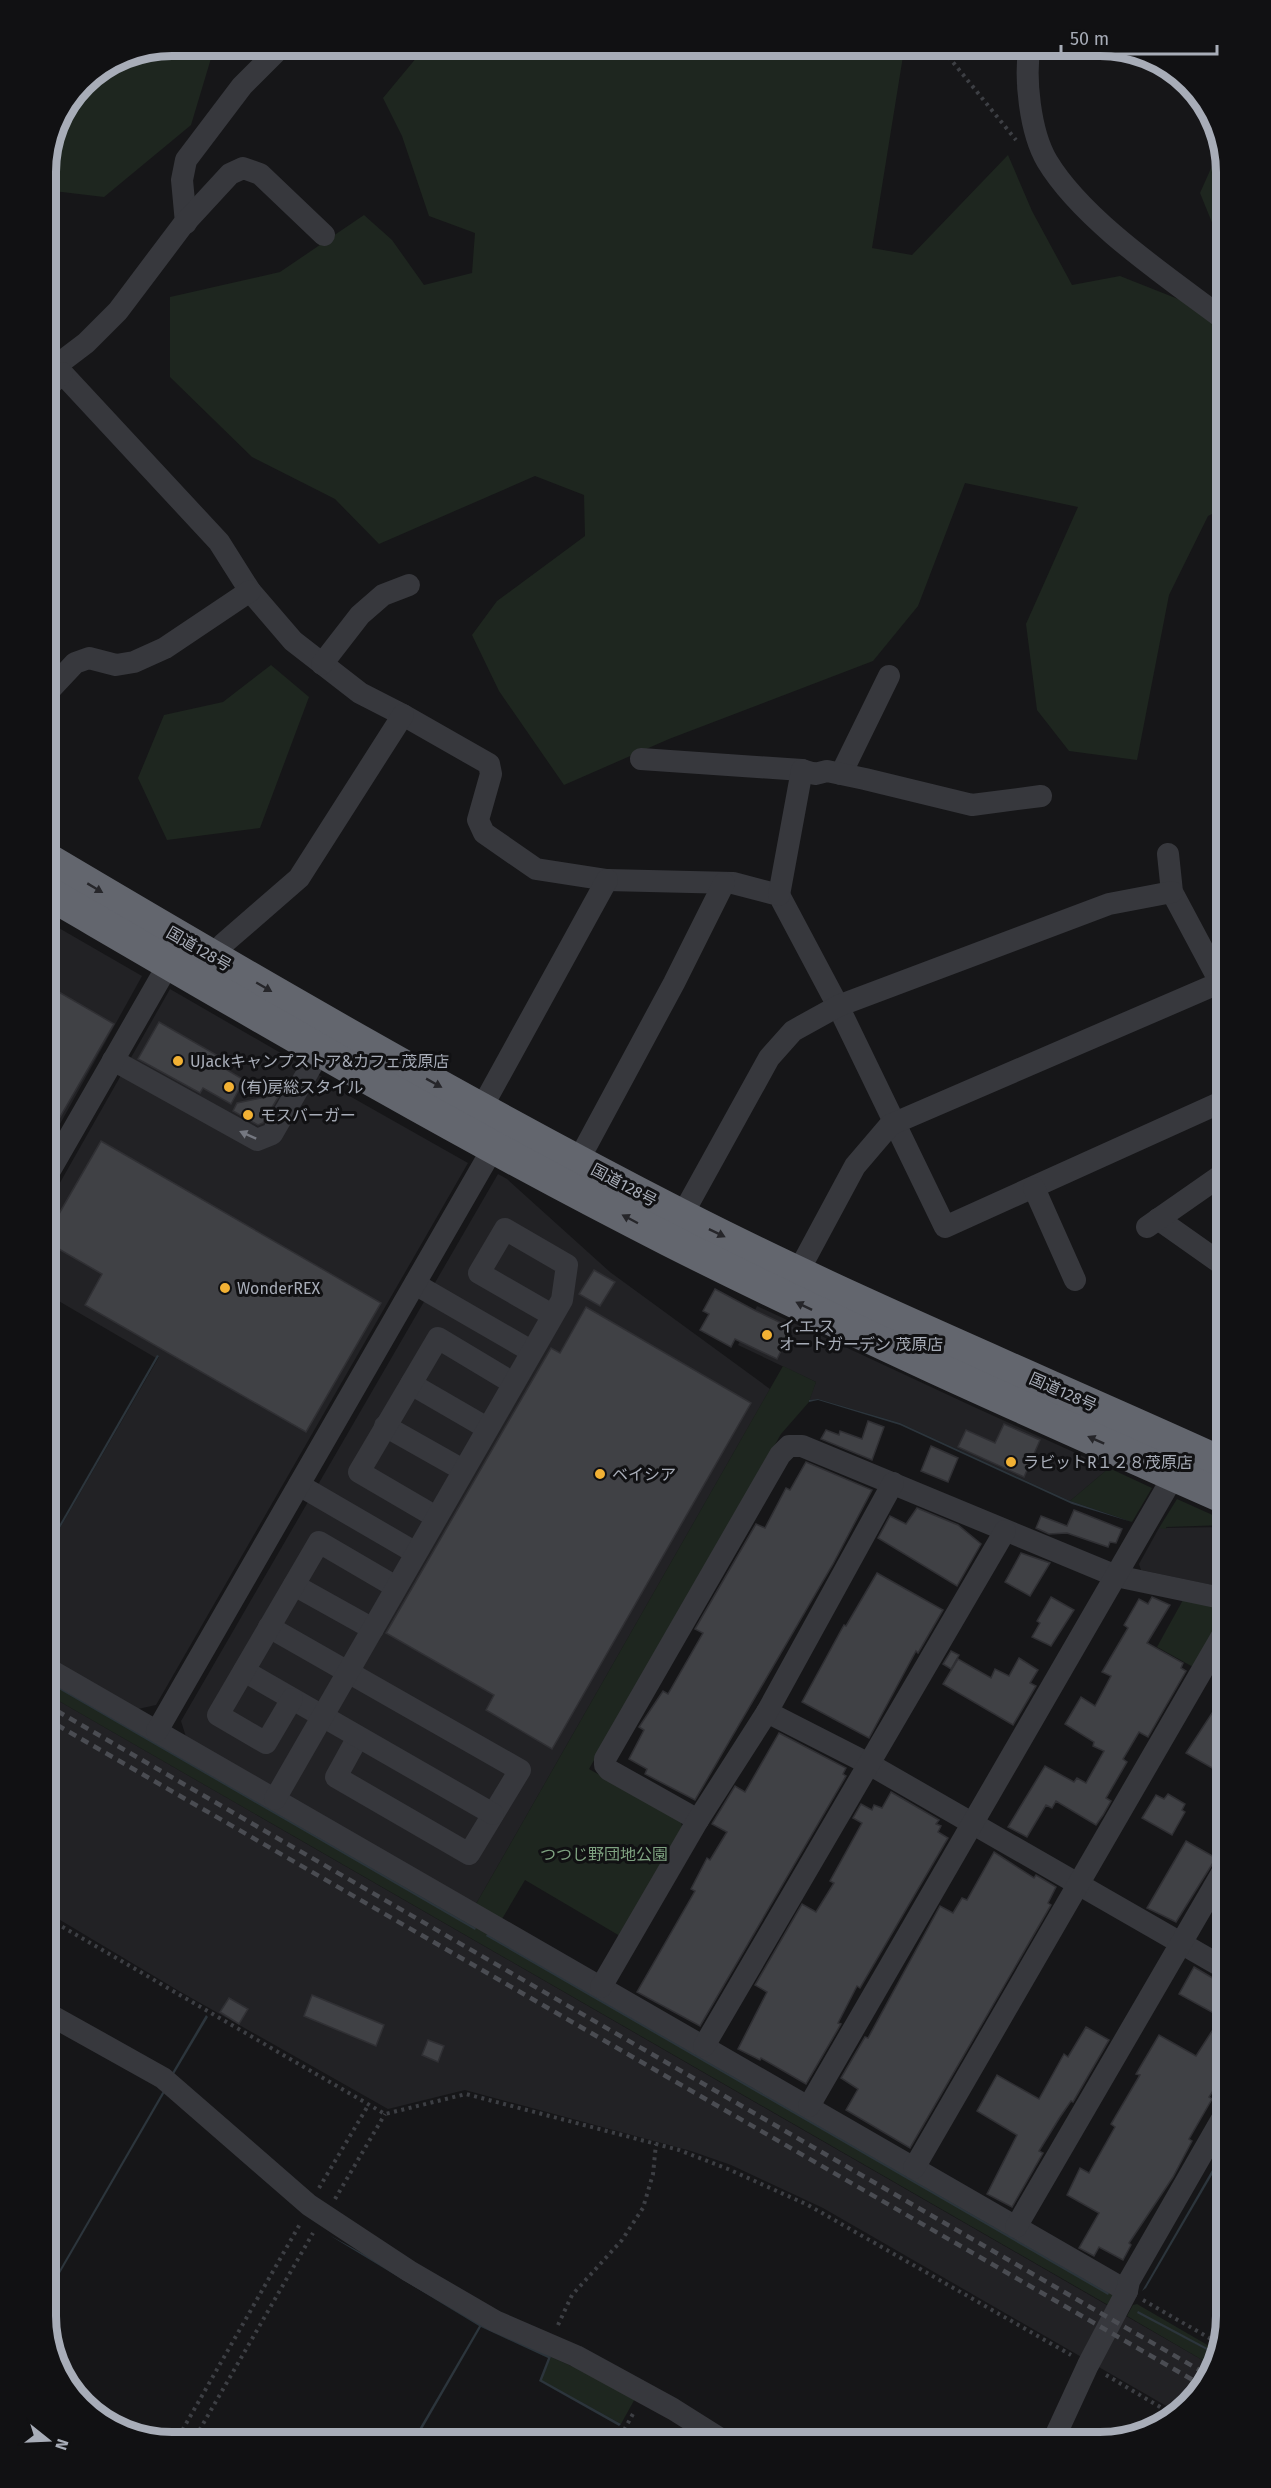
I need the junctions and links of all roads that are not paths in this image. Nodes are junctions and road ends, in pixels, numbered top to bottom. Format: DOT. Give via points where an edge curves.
graph roads {
  1 [pos="272,56"];
  2 [pos="1028,56"];
  3 [pos="186,223"];
  4 [pos="324,235"];
  5 [pos="1216,313"];
  6 [pos="56,361"];
  7 [pos="56,363"];
  8 [pos="409,585"];
  9 [pos="250,591"];
  10 [pos="322,664"];
  11 [pos="889,676"];
  12 [pos="56,683"];
  13 [pos="403,714"];
  14 [pos="641,759"];
  15 [pos="802,770"];
  16 [pos="842,774"];
  17 [pos="1041,796"];
  18 [pos="1168,854"];
  19 [pos="56,866"];
  20 [pos="607,880"];
  21 [pos="724,883"];
  22 [pos="1172,892"];
  23 [pos="779,895"];
  24 [pos="56,896"];
  25 [pos="176,951"];
  26 [pos="207,970"];
  27 [pos="1216,972"];
  28 [pos="1216,989"];
  29 [pos="838,1006"];
  30 [pos="320,1051"];
  31 [pos="113,1059"];
  32 [pos="1216,1105"];
  33 [pos="481,1109"];
  34 [pos="895,1123"];
  35 [pos="493,1148"];
  36 [pos="56,1160"];
  37 [pos="578,1161"];
  38 [pos="1216,1179"];
  39 [pos="1034,1188"];
  40 [pos="675,1228"];
  41 [pos="1216,1261"];
  42 [pos="798,1272"];
  43 [pos="1075,1280"];
  44 [pos="415,1284"];
  45 [pos="552,1315"];
  46 [pos="531,1351"];
  47 [pos="513,1383"];
  48 [pos="411,1384"];
  49 [pos="385,1426"];
  50 [pos="487,1428"];
  51 [pos="1182,1462"];
  52 [pos="1216,1464"];
  53 [pos="463,1470"];
  54 [pos="893,1483"];
  55 [pos="299,1485"];
  56 [pos="1216,1490"];
  57 [pos="436,1517"];
  58 [pos="1005,1531"];
  59 [pos="416,1553"];
  60 [pos="1116,1576"];
  61 [pos="294,1585"];
  62 [pos="396,1587"];
  63 [pos="1216,1597"];
  64 [pos="269,1627"];
  65 [pos="373,1629"];
  66 [pos="1216,1646"];
  67 [pos="244,1671"];
  68 [pos="56,1672"];
  69 [pos="348,1672"];
  70 [pos="291,1699"];
  71 [pos="767,1712"];
  72 [pos="322,1716"];
  73 [pos="157,1731"];
  74 [pos="358,1737"];
  75 [pos="869,1764"];
  76 [pos="275,1799"];
  77 [pos="493,1814"];
  78 [pos="698,1820"];
  79 [pos="974,1823"];
  80 [pos="1080,1884"];
  81 [pos="1216,1884"];
  82 [pos="1181,1945"];
  83 [pos="1216,1964"];
  84 [pos="601,1987"];
  85 [pos="56,2018"];
  86 [pos="704,2046"];
  87 [pos="809,2106"];
  88 [pos="1216,2129"];
  89 [pos="914,2168"];
  90 [pos="1016,2227"];
  91 [pos="1127,2290"];
  92 [pos="711,2432"];
  93 [pos="1057,2432"];
  1 -- 3 [label="street" via="242,86 186,160 182,180"];
  2 -- 5 [label="street" via="1034,129 1046,160 1076,200 1145,260"];
  3 -- 4 [label="street" via="230,174 243,168 261,174"];
  3 -- 6 [label="street" via="118,311 86,343"];
  7 -- 9 [label="street" via="219,542"];
  8 -- 10 [label="street" via="383,595 360,615"];
  9 -- 10 [label="street" via="293,641"];
  9 -- 12 [label="street" via="165,648 134,662 116,664 89,658 75,663"];
  10 -- 13 [label="street" via="360,693"];
  11 -- 16 [label="street"];
  13 -- 20 [label="street" via="489,764 491,774 478,820 484,833 536,869"];
  13 -- 26 [label="street" via="298,878 223,945"];
  14 -- 15 [label="street"];
  15 -- 16 [label="street"];
  15 -- 23 [label="street"];
  16 -- 17 [label="street" via="972,805"];
  18 -- 22 [label="street"];
  19 -- 25 [label="highway, 国道128号, one-way"];
  20 -- 21 [label="street"];
  20 -- 33 [label="street"];
  21 -- 23 [label="street"];
  21 -- 37 [label="street"];
  22 -- 27 [label="street"];
  22 -- 29 [label="street" via="1109,904"];
  23 -- 29 [label="street"];
  24 -- 25 [label="highway, 国道128号"];
  25 -- 26 [label="highway, 国道128号"];
  25 -- 31 [label="street"];
  26 -- 30 [label="highway, 国道128号"];
  26 -- 33 [label="highway, 国道128号, one-way"];
  28 -- 34 [label="street"];
  29 -- 34 [label="street"];
  29 -- 40 [label="street" via="793,1031 769,1058"];
  30 -- 31 [label="street, one-way" via="272,1134 257,1140"];
  30 -- 35 [label="highway, 国道128号"];
  31 -- 36 [label="street"];
  32 -- 39 [label="street"];
  33 -- 37 [label="highway, 国道128号"];
  34 -- 39 [label="street" via="945,1227"];
  34 -- 42 [label="street" via="855,1167"];
  40 -- 35 [label="highway, 国道128号, one-way"];
  35 -- 44 [label="street"];
  37 -- 40 [label="highway, 国道128号"];
  38 -- 41 [label="street" via="1153,1223"];
  39 -- 43 [label="street"];
  40 -- 42 [label="highway, 国道128号, one-way"];
  51 -- 40 [label="highway, 国道128号, one-way" via="869,1338"];
  42 -- 51 [label="highway, 国道128号"];
  44 -- 46 [label="street"];
  44 -- 55 [label="street"];
  45 -- 46 [label="street"];
  46 -- 47 [label="street"];
  47 -- 48 [label="street" via="438,1338"];
  47 -- 50 [label="street"];
  48 -- 49 [label="street"];
  48 -- 50 [label="street"];
  49 -- 53 [label="street"];
  49 -- 57 [label="street" via="359,1472"];
  50 -- 53 [label="street"];
  51 -- 52 [label="highway, 国道128号"];
  51 -- 56 [label="highway, 国道128号"];
  51 -- 60 [label="street"];
  53 -- 57 [label="street"];
  54 -- 58 [label="street"];
  54 -- 71 [label="street"];
  54 -- 78 [label="street" via="802,1446 789,1446 744,1516 605,1759 609,1770"];
  55 -- 59 [label="street"];
  55 -- 73 [label="street"];
  57 -- 59 [label="street"];
  58 -- 60 [label="street"];
  58 -- 75 [label="street"];
  59 -- 62 [label="street"];
  60 -- 63 [label="street"];
  60 -- 79 [label="street"];
  61 -- 62 [label="street" via="319,1542"];
  61 -- 64 [label="street"];
  61 -- 65 [label="street"];
  62 -- 65 [label="street"];
  64 -- 67 [label="street"];
  64 -- 69 [label="street"];
  65 -- 69 [label="street"];
  66 -- 80 [label="street"];
  67 -- 70 [label="street"];
  67 -- 70 [label="street" via="218,1715 266,1743"];
  68 -- 73 [label="street"];
  69 -- 72 [label="street"];
  69 -- 77 [label="street" via="520,1770"];
  70 -- 72 [label="street"];
  71 -- 75 [label="street"];
  71 -- 78 [label="street"];
  72 -- 74 [label="street"];
  72 -- 76 [label="street"];
  73 -- 76 [label="street"];
  74 -- 77 [label="street"];
  74 -- 77 [label="street" via="336,1776 469,1854"];
  75 -- 79 [label="street"];
  75 -- 86 [label="street"];
  76 -- 84 [label="street"];
  78 -- 84 [label="street"];
  79 -- 80 [label="street"];
  79 -- 87 [label="street"];
  80 -- 82 [label="street"];
  80 -- 89 [label="street"];
  81 -- 82 [label="street"];
  82 -- 83 [label="street"];
  82 -- 90 [label="street"];
  84 -- 86 [label="street"];
  85 -- 92 [label="street" via="163,2078 318,2210 458,2302 550,2344"];
  86 -- 87 [label="street"];
  87 -- 89 [label="street"];
  88 -- 91 [label="street"];
  89 -- 90 [label="street"];
  90 -- 91 [label="street"];
  91 -- 93 [label="street"];
}
